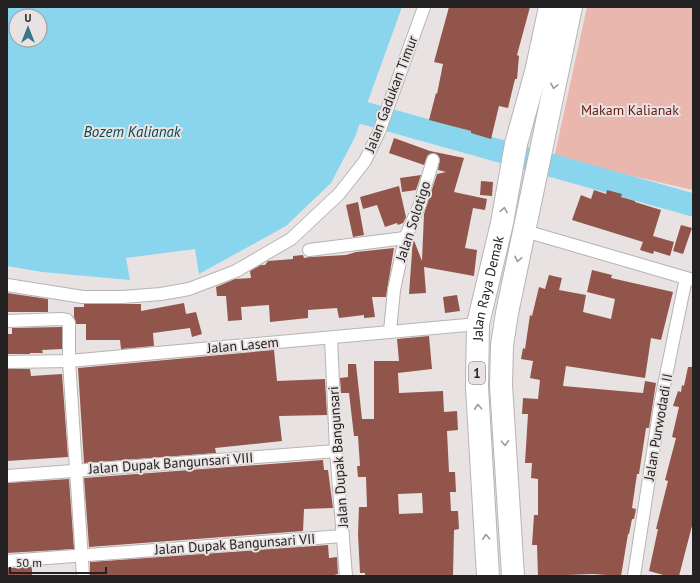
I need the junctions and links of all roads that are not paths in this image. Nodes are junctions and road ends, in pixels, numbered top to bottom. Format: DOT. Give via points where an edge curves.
graph roads {
  1 [pos="424,7"];
  2 [pos="550,7"];
  3 [pos="571,7"];
  4 [pos="551,53"];
  5 [pos="433,160"];
  6 [pos="524,231"];
  7 [pos="405,238"];
  8 [pos="309,250"];
  9 [pos="690,279"];
  10 [pos="7,285"];
  11 [pos="7,321"];
  12 [pos="478,324"];
  13 [pos="390,331"];
  14 [pos="331,338"];
  15 [pos="69,361"];
  16 [pos="7,362"];
  17 [pos="336,450"];
  18 [pos="76,471"];
  19 [pos="7,476"];
  20 [pos="343,536"];
  21 [pos="81,555"];
  22 [pos="7,561"];
  23 [pos="82,576"];
  24 [pos="346,576"];
  25 [pos="488,576"];
  26 [pos="513,576"];
  27 [pos="634,576"];
  1 -- 10 [label="street, Jalan Gadukan Timur" via="380,132 366,161 339,194 291,239 230,273 189,289 161,294 83,297"];
  2 -- 4 [label="highway, Jalan Raya Demak / 1"];
  3 -- 4 [label="highway, Jalan Raya Demak / 1"];
  4 -- 6 [label="highway, Jalan Raya Demak / 1, one-way" via="541,150"];
  12 -- 4 [label="highway, Jalan Raya Demak / 1, one-way" via="502,223 516,144"];
  5 -- 7 [label="street, Jalan Solotigo" via="420,204"];
  6 -- 9 [label="street"];
  6 -- 26 [label="highway, Jalan Raya Demak / 1, one-way" via="502,345 501,385"];
  7 -- 8 [label="street"];
  7 -- 13 [label="street, Jalan Solotigo" via="394,290"];
  9 -- 27 [label="street, Jalan Purwodadi II" via="662,400"];
  11 -- 15 [label="street" via="67,320"];
  12 -- 13 [label="street, Jalan Lasem"];
  25 -- 12 [label="highway, Jalan Raya Demak / 1, one-way" via="477,387"];
  13 -- 14 [label="street, Jalan Lasem"];
  14 -- 15 [label="street, Jalan Lasem"];
  14 -- 17 [label="street, Jalan Dupak Bangunsari"];
  15 -- 16 [label="street, Jalan Lasem"];
  15 -- 18 [label="street"];
  17 -- 18 [label="street, Jalan Dupak Bangunsari VIII"];
  17 -- 20 [label="street, Jalan Dupak Bangunsari"];
  18 -- 19 [label="street, Jalan Dupak Bangunsari VIII"];
  18 -- 21 [label="street"];
  20 -- 21 [label="street, Jalan Dupak Bangunsari VII"];
  20 -- 24 [label="street, Jalan Dupak Bangunsari"];
  21 -- 22 [label="street, Jalan Dupak Bangunsari VII"];
  21 -- 23 [label="street"];
}
